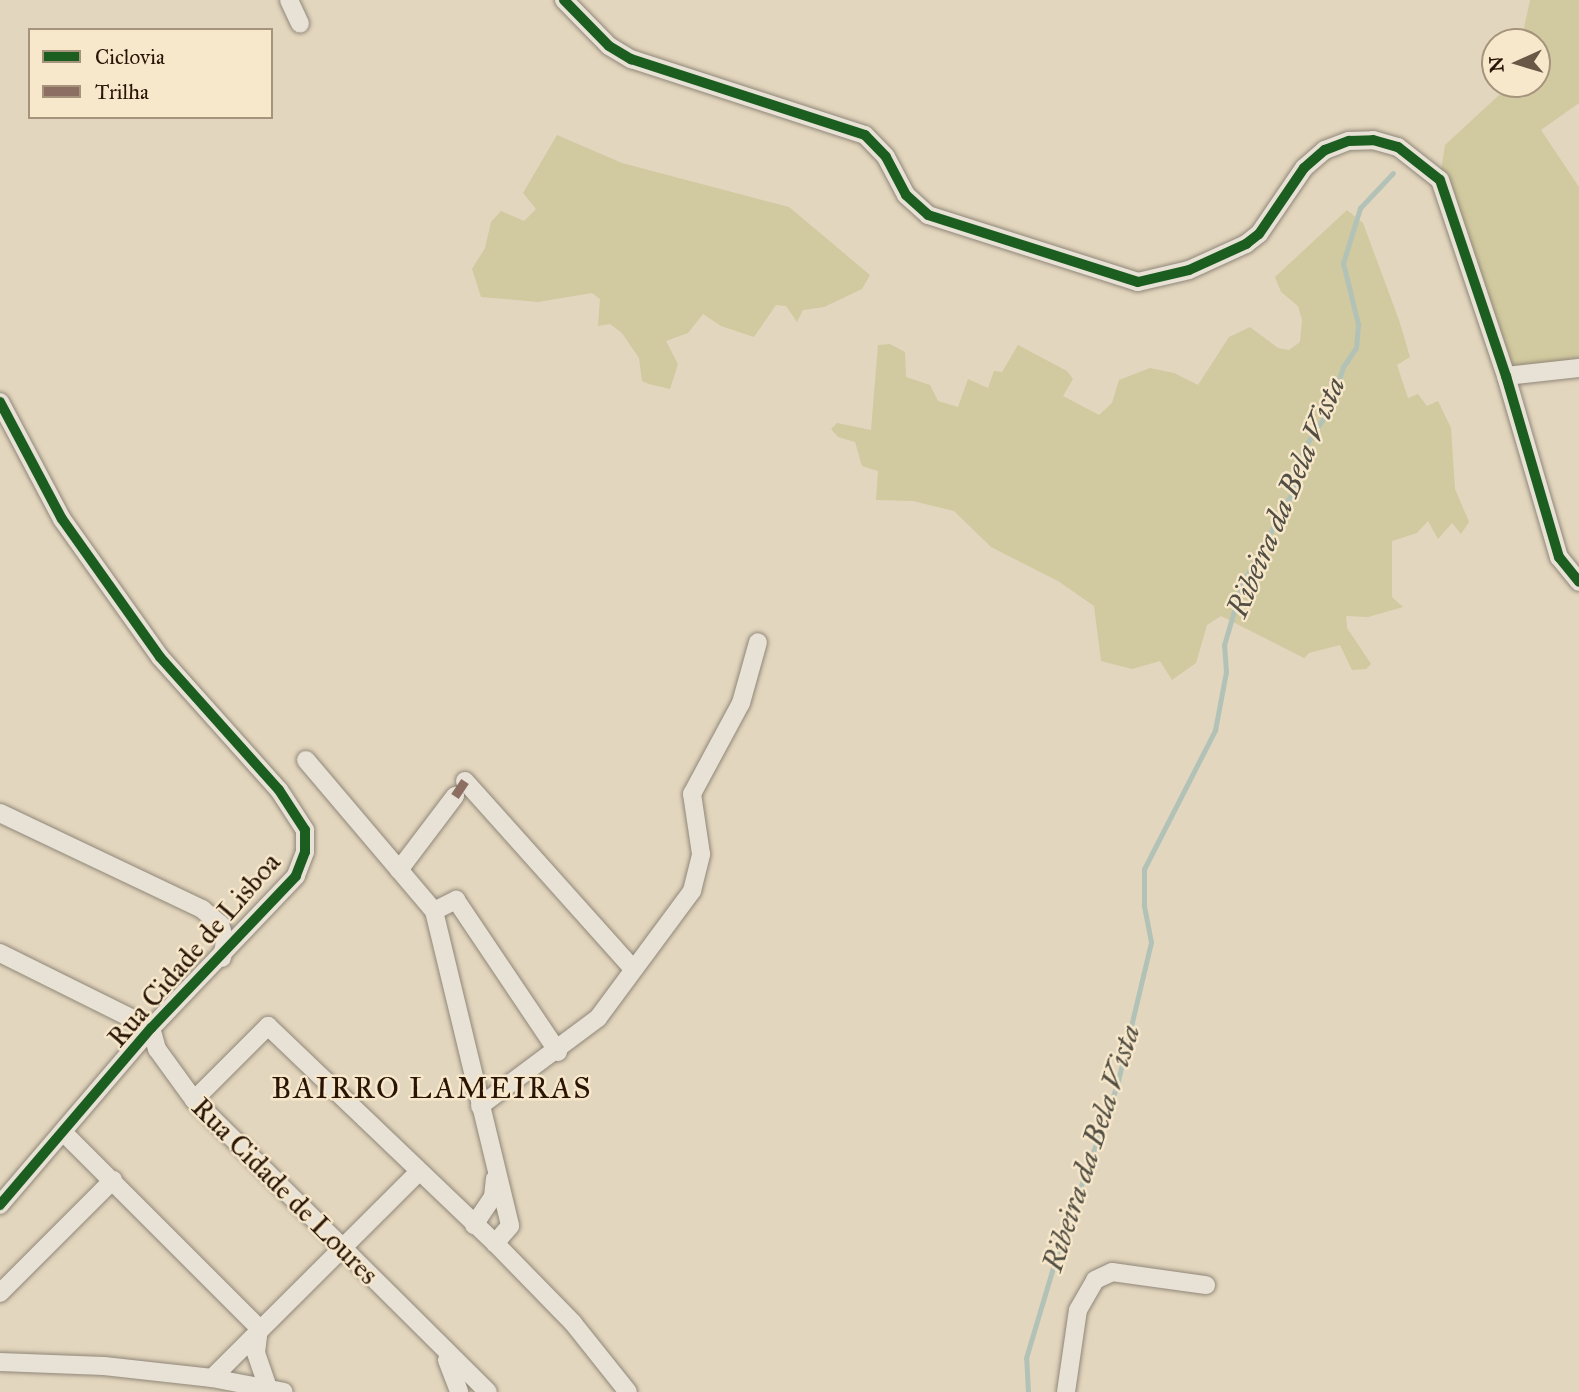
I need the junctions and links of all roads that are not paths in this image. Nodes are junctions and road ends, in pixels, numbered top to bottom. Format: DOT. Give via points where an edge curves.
graph roads {
  1 [pos="289,0"];
  2 [pos="564,0"];
  3 [pos="300,24"];
  4 [pos="1579,368"];
  5 [pos="1506,376"];
  6 [pos="0,402"];
  7 [pos="1579,582"];
  8 [pos="758,642"];
  9 [pos="306,760"];
  10 [pos="0,813"];
  11 [pos="399,870"];
  12 [pos="434,911"];
  13 [pos="0,953"];
  14 [pos="222,958"];
  15 [pos="633,969"];
  16 [pos="151,1028"];
  17 [pos="558,1052"];
  18 [pos="194,1100"];
  19 [pos="480,1106"];
  20 [pos="65,1134"];
  21 [pos="496,1168"];
  22 [pos="418,1173"];
  23 [pos="113,1180"];
  24 [pos="0,1205"];
  25 [pos="474,1225"];
  26 [pos="495,1243"];
  27 [pos="344,1251"];
  28 [pos="1206,1285"];
  29 [pos="0,1293"];
  30 [pos="259,1328"];
  31 [pos="435,1342"];
  32 [pos="0,1362"];
  33 [pos="212,1378"];
  34 [pos="621,1388"];
  35 [pos="276,1390"];
  36 [pos="459,1392"];
  37 [pos="488,1392"];
  38 [pos="1066,1392"];
  1 -- 3 [label="street"];
  2 -- 5 [label="street" via="609,46 631,59 865,135 886,157 906,195 928,215 1138,282 1189,270 1246,244 1259,234 1304,168 1325,150 1349,141 1398,147 1440,180"];
  4 -- 5 [label="street"];
  5 -- 7 [label="street" via="1559,557"];
  6 -- 14 [label="street, Rua Cidade de Lisboa" via="62,519 154,649 279,790 305,830 305,852 296,876"];
  8 -- 15 [label="street" via="741,703 692,794 701,854 692,891"];
  9 -- 11 [label="street"];
  10 -- 14 [label="street" via="202,909 220,924 225,942"];
  11 -- 12 [label="street"];
  11 -- 15 [label="street" via="460,788"];
  12 -- 17 [label="street" via="456,900"];
  12 -- 19 [label="street"];
  13 -- 16 [label="street"];
  14 -- 16 [label="street, Rua Cidade de Lisboa"];
  15 -- 17 [label="street" via="598,1018"];
  16 -- 18 [label="street, Rua Cidade de Loures" via="157,1049"];
  16 -- 20 [label="street, Rua Cidade de Lisboa"];
  17 -- 19 [label="street"];
  18 -- 22 [label="street" via="268,1026"];
  18 -- 27 [label="street, Rua Cidade de Loures"];
  19 -- 21 [label="street"];
  20 -- 23 [label="street"];
  20 -- 24 [label="street, Rua Cidade de Lisboa"];
  21 -- 25 [label="street" via="493,1197"];
  21 -- 26 [label="street" via="510,1226"];
  22 -- 25 [label="street"];
  22 -- 27 [label="street"];
  23 -- 29 [label="street"];
  23 -- 30 [label="street"];
  25 -- 26 [label="street"];
  26 -- 34 [label="street" via="573,1324"];
  27 -- 30 [label="street"];
  27 -- 31 [label="street, Rua Cidade de Loures"];
  28 -- 38 [label="street" via="1119,1273 1095,1280 1082,1297 1076,1320"];
  30 -- 33 [label="street"];
  30 -- 35 [label="street" via="256,1353"];
  31 -- 36 [label="street" via="455,1373"];
  31 -- 37 [label="street"];
  32 -- 33 [label="street" via="104,1366"];
  33 -- 35 [label="street"];
}
